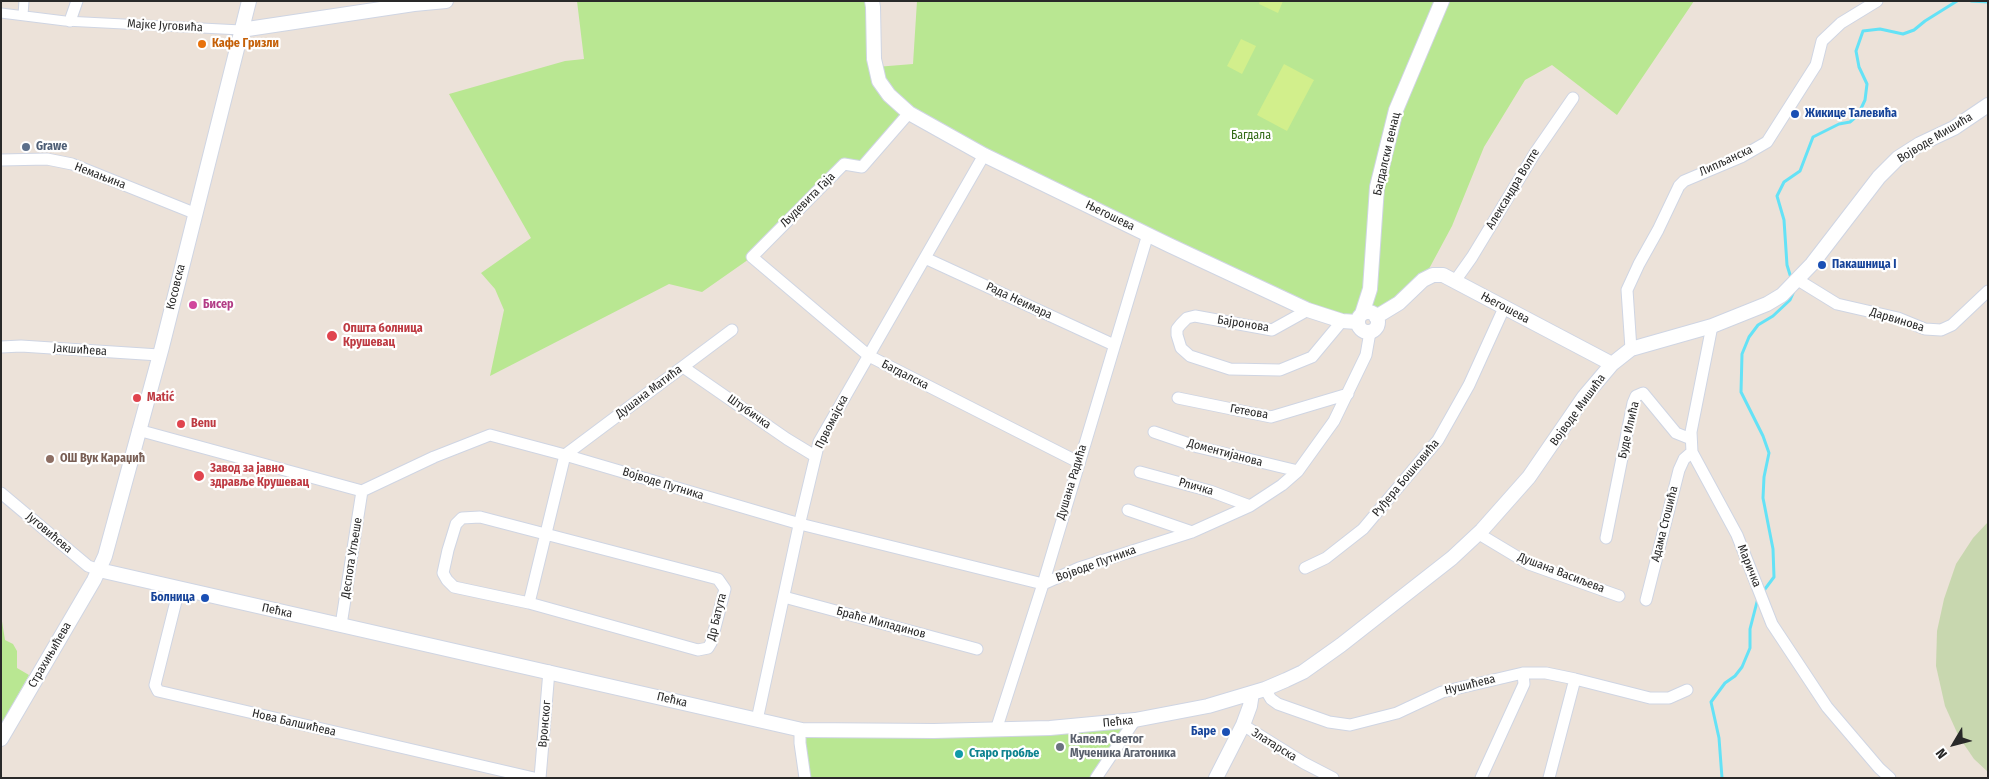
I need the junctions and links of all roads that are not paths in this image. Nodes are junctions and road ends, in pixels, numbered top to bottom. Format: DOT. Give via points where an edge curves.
graph roads {
  1 [pos="24,1"];
  2 [pos="77,1"];
  3 [pos="249,1"];
  4 [pos="446,1"];
  5 [pos="872,1"];
  6 [pos="1442,1"];
  7 [pos="1877,1"];
  8 [pos="414,2"];
  9 [pos="1,13"];
  10 [pos="24,16"];
  11 [pos="70,21"];
  12 [pos="241,30"];
  13 [pos="1573,98"];
  14 [pos="1988,105"];
  15 [pos="909,113"];
  16 [pos="984,155"];
  17 [pos="1,160"];
  18 [pos="194,213"];
  19 [pos="1148,234"];
  20 [pos="752,257"];
  21 [pos="925,258"];
  22 [pos="1800,278"];
  23 [pos="1455,282"];
  24 [pos="1988,291"];
  25 [pos="1504,308"];
  26 [pos="1308,310"];
  27 [pos="1376,317"];
  28 [pos="1360,318"];
  29 [pos="1342,321"];
  30 [pos="1712,326"];
  31 [pos="732,330"];
  32 [pos="1370,332"];
  33 [pos="1114,345"];
  34 [pos="1,347"];
  35 [pos="1631,349"];
  36 [pos="159,355"];
  37 [pos="869,356"];
  38 [pos="1612,364"];
  39 [pos="683,367"];
  40 [pos="1348,394"];
  41 [pos="1178,398"];
  42 [pos="138,430"];
  43 [pos="1154,432"];
  44 [pos="1691,439"];
  45 [pos="1692,452"];
  46 [pos="566,455"];
  47 [pos="815,456"];
  48 [pos="1078,462"];
  49 [pos="1298,471"];
  50 [pos="1140,472"];
  51 [pos="362,491"];
  52 [pos="1,493"];
  53 [pos="1250,506"];
  54 [pos="1128,510"];
  55 [pos="800,524"];
  56 [pos="1192,532"];
  57 [pos="1479,534"];
  58 [pos="547,535"];
  59 [pos="1606,538"];
  60 [pos="1305,568"];
  61 [pos="99,570"];
  62 [pos="1043,584"];
  63 [pos="180,589"];
  64 [pos="1619,596"];
  65 [pos="784,597"];
  66 [pos="1646,600"];
  67 [pos="529,603"];
  68 [pos="341,625"];
  69 [pos="977,649"];
  70 [pos="549,671"];
  71 [pos="1523,673"];
  72 [pos="1575,679"];
  73 [pos="1687,690"];
  74 [pos="1258,691"];
  75 [pos="757,720"];
  76 [pos="1135,720"];
  77 [pos="1242,725"];
  78 [pos="800,730"];
  79 [pos="996,730"];
  80 [pos="1,739"];
  81 [pos="534,778"];
  82 [pos="540,778"];
  83 [pos="805,778"];
  84 [pos="1096,778"];
  85 [pos="1216,778"];
  86 [pos="1334,778"];
  87 [pos="1481,778"];
  88 [pos="1549,778"];
  89 [pos="1890,778"];
  1 -- 10 [label="street"];
  2 -- 11 [label="street"];
  3 -- 12 [label="street, Косовска"];
  4 -- 8 [label="street, Мајке Југовића"];
  5 -- 15 [label="street, Његошева" via="874,59 879,81"];
  6 -- 28 [label="street, Багдалски венац" via="1396,110 1377,187 1370,289"];
  7 -- 35 [label="street, Липљанска" via="1840,23 1822,41 1816,65 1767,142 1679,186 1627,290"];
  8 -- 12 [label="street, Мајке Југовића"];
  9 -- 10 [label="street, Мајке Југовића"];
  10 -- 11 [label="street, Мајке Југовића"];
  11 -- 12 [label="street, Мајке Југовића"];
  12 -- 18 [label="street, Косовска"];
  13 -- 23 [label="street, Александра Волте"];
  14 -- 22 [label="street, Војводе Мишића" via="1954,128 1898,158 1879,177"];
  15 -- 16 [label="street, Његошева"];
  15 -- 20 [label="street, Људевита Гаја" via="862,167 844,164"];
  16 -- 19 [label="street, Његошева"];
  16 -- 21 [label="street, Првомајска"];
  17 -- 18 [label="street, Немањина" via="46,159 72,164"];
  18 -- 36 [label="street, Косовска"];
  19 -- 26 [label="street, Његошева"];
  19 -- 33 [label="street, Душана Радића"];
  20 -- 37 [label="street, Багдалска"];
  21 -- 33 [label="street, Рада Неимара"];
  21 -- 37 [label="street, Првомајска"];
  22 -- 24 [label="street, Дарвинова" via="1836,304 1898,318 1925,329 1941,330 1952,325"];
  22 -- 30 [label="street, Војводе Мишића" via="1767,304"];
  23 -- 25 [label="street, Његошева"];
  23 -- 27 [label="street, Његошева" via="1443,275 1433,275"];
  25 -- 38 [label="street, Његошева"];
  25 -- 60 [label="street, Руђера Бошковића" via="1469,385 1438,440 1363,529 1326,558"];
  26 -- 29 [label="street, Његошева"];
  26 -- 29 [label="street, Бајронова" via="1272,330 1195,316 1177,329 1177,335 1181,348 1190,356 1230,369 1280,370 1312,357"];
  27 -- 28 [label="street" via="1368,312"];
  27 -- 32 [label="street" via="1377,326"];
  28 -- 29 [label="street, Његошева"];
  28 -- 32 [label="street" via="1362,331"];
  30 -- 35 [label="street, Војводе Мишића"];
  30 -- 44 [label="street, Маричка"];
  31 -- 39 [label="street, Душана Матића"];
  32 -- 40 [label="street, Војводе Путника" via="1366,355"];
  33 -- 48 [label="street, Душана Радића"];
  34 -- 36 [label="street, Јакшићева"];
  35 -- 38 [label="street, Војводе Мишића"];
  36 -- 42 [label="street, Косовска"];
  37 -- 47 [label="street, Првомајска" via="831,419"];
  37 -- 48 [label="street, Багдалска"];
  38 -- 57 [label="street, Војводе Мишића" via="1584,397 1529,477"];
  39 -- 46 [label="street, Душана Матића"];
  39 -- 47 [label="street, Штубичка"];
  40 -- 41 [label="street, Гетеова" via="1271,417"];
  40 -- 49 [label="street, Војводе Путника" via="1334,421"];
  42 -- 51 [label="street"];
  42 -- 61 [label="street, Косовска"];
  43 -- 49 [label="street, Доментијанова" via="1198,447"];
  44 -- 45 [label="street, Маричка"];
  44 -- 59 [label="street, Буде Илића" via="1676,432 1642,393 1636,396"];
  45 -- 66 [label="street, Адама Стошића" via="1679,470"];
  45 -- 89 [label="street, Маричка" via="1737,535 1772,624 1827,707"];
  46 -- 51 [label="street, Војводе Путника" via="490,435"];
  46 -- 55 [label="street, Војводе Путника"];
  46 -- 58 [label="street"];
  47 -- 55 [label="street, Првомајска"];
  48 -- 62 [label="street, Душана Радића"];
  49 -- 53 [label="street, Војводе Путника"];
  50 -- 53 [label="street, Рличка" via="1210,491"];
  51 -- 68 [label="street, Деспота Угљеше"];
  52 -- 61 [label="street, Југовићева" via="88,566"];
  53 -- 56 [label="street, Војводе Путника"];
  54 -- 56 [label="street"];
  55 -- 62 [label="street, Војводе Путника"];
  55 -- 65 [label="street, Првомајска"];
  56 -- 62 [label="street, Војводе Путника" via="1079,568"];
  57 -- 64 [label="street, Душана Васиљева" via="1529,564"];
  57 -- 74 [label="street, Војводе Мишића" via="1318,662"];
  58 -- 67 [label="street"];
  58 -- 67 [label="street, Др Батута" via="494,519 462,518 456,524 448,550 443,573 454,587"];
  58 -- 67 [label="street, Др Батута" via="721,580 725,589 712,643 708,648 698,650"];
  61 -- 63 [label="street, Пећка"];
  61 -- 80 [label="street, Страхињићева"];
  62 -- 79 [label="street, Душана Радића"];
  63 -- 68 [label="street, Пећка"];
  63 -- 81 [label="street, Нова Балшићева" via="155,685 158,691"];
  65 -- 69 [label="street, Браће Миладинов"];
  65 -- 75 [label="street, Првомајска"];
  68 -- 70 [label="street, Пећка"];
  70 -- 75 [label="street, Пећка"];
  70 -- 82 [label="street, Вронског"];
  71 -- 72 [label="street, Нушићева"];
  71 -- 74 [label="street, Нушићева" via="1442,692 1390,716 1350,725 1328,722 1278,704"];
  71 -- 87 [label="street" via="1524,684"];
  72 -- 73 [label="street, Нушићева" via="1650,698 1670,698"];
  72 -- 88 [label="street"];
  74 -- 76 [label="street, Пећка" via="1208,706"];
  74 -- 77 [label="street"];
  75 -- 78 [label="street, Пећка"];
  76 -- 79 [label="street, Пећка"];
  76 -- 84 [label="street"];
  77 -- 85 [label="street"];
  77 -- 86 [label="street, Златарска"];
  78 -- 79 [label="street, Пећка"];
  78 -- 83 [label="street"];
}
